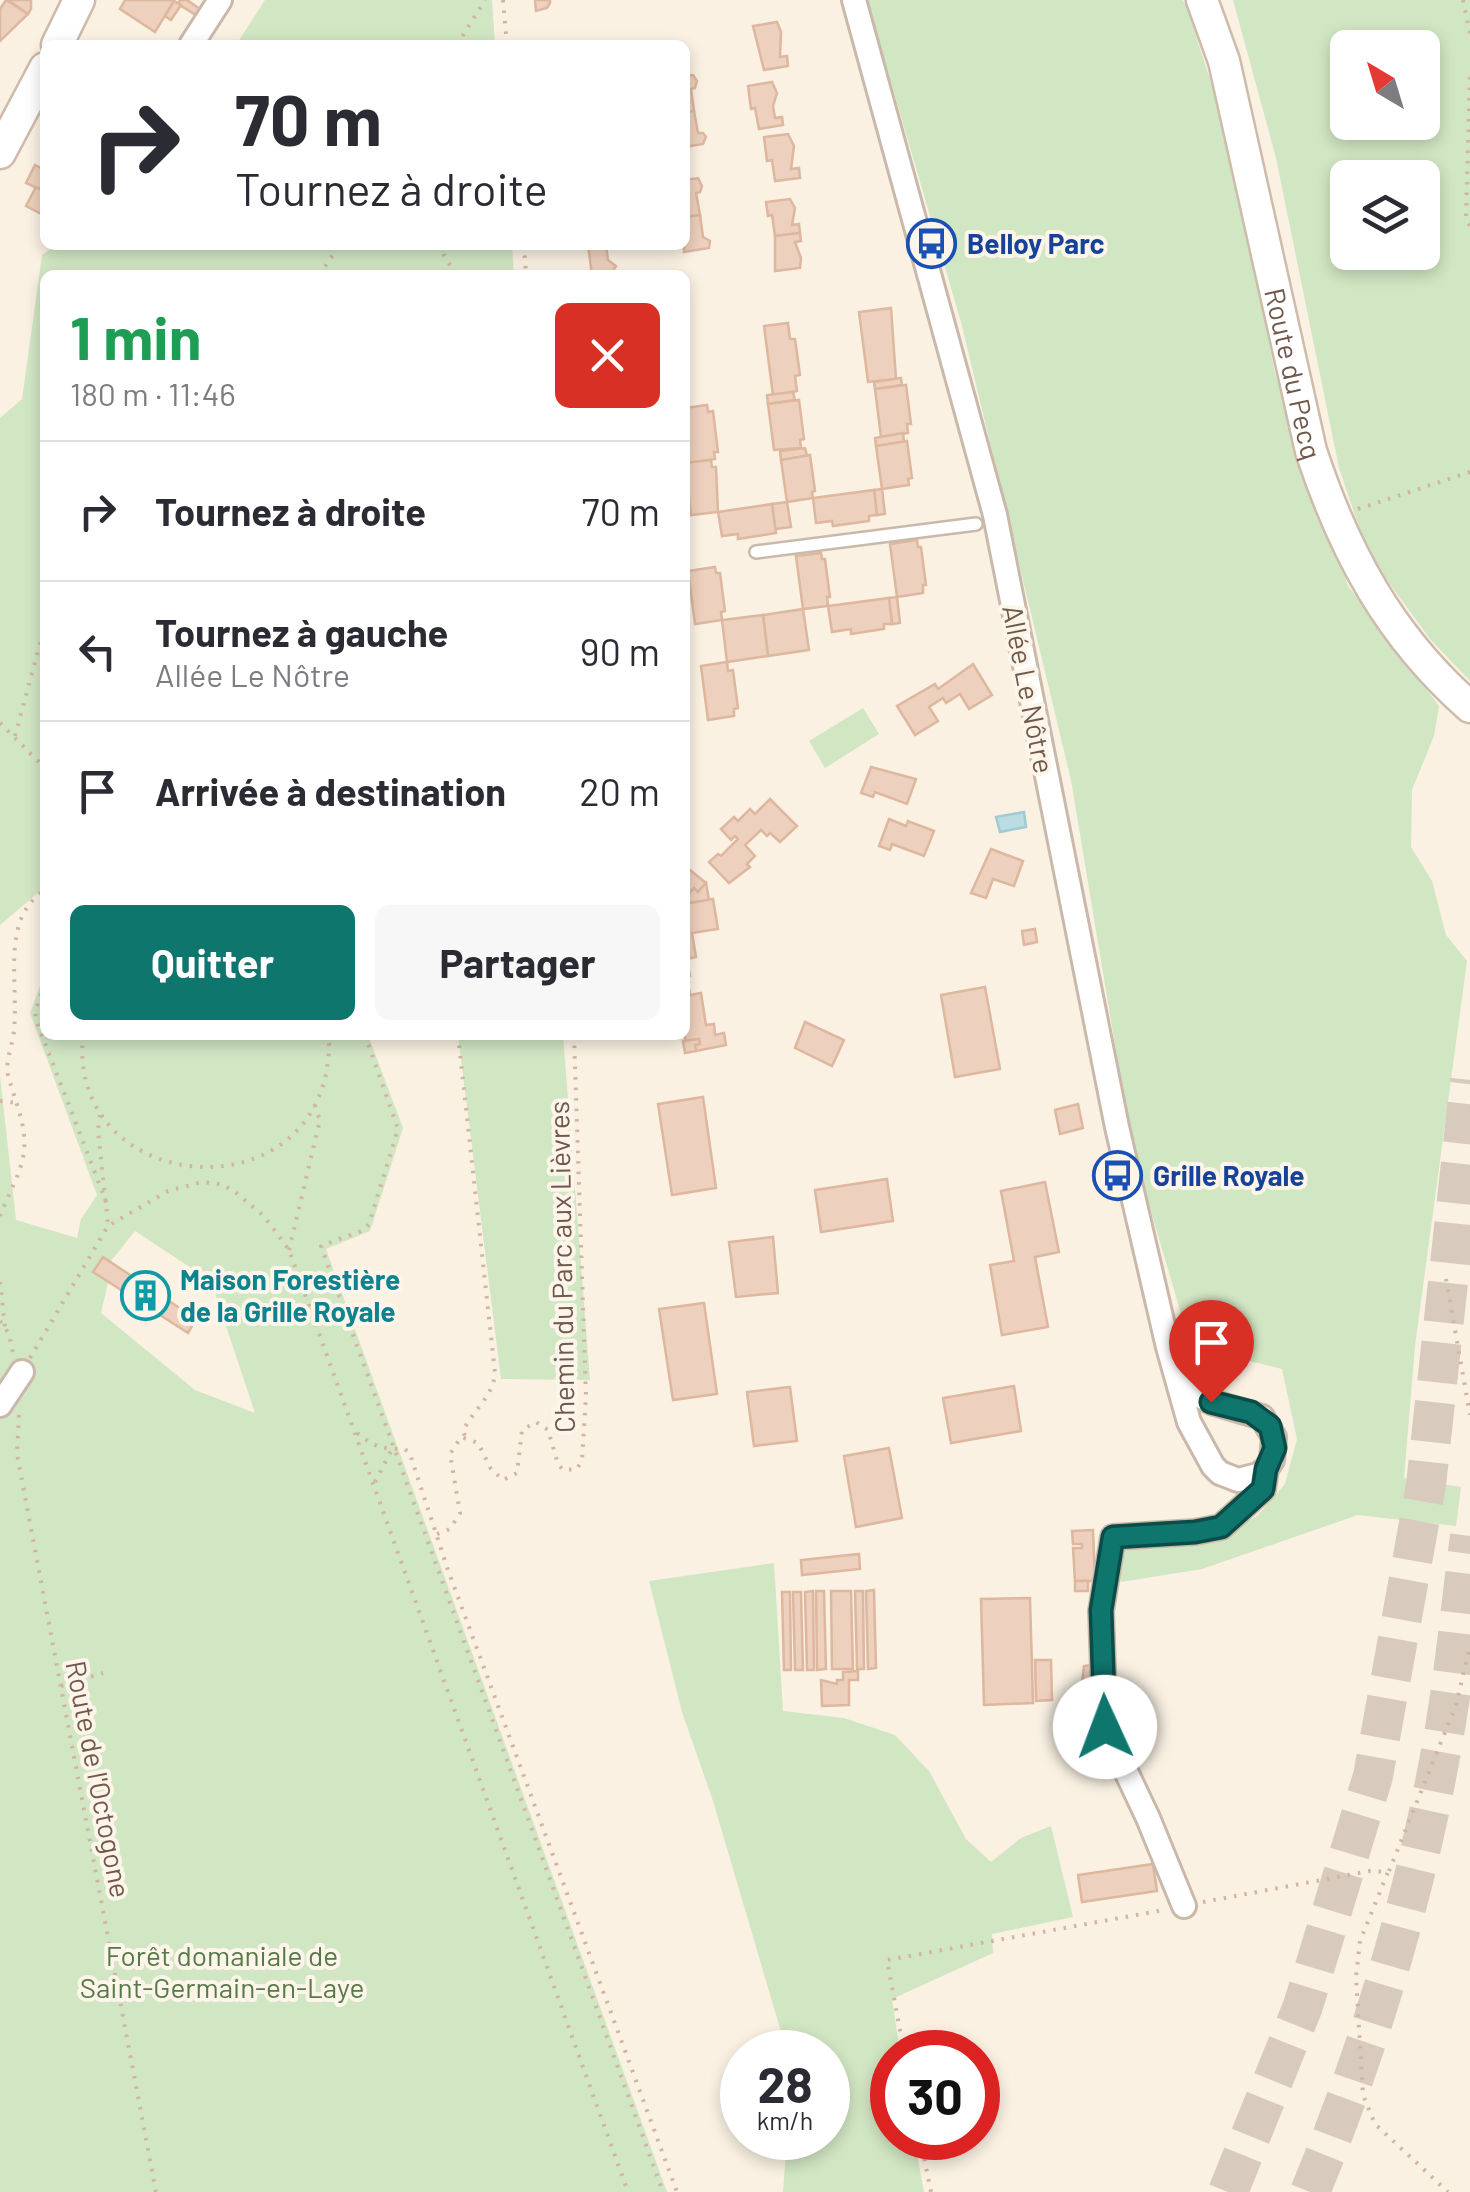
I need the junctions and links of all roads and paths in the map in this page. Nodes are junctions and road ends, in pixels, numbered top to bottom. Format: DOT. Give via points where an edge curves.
graph roads {
  1 [pos="79,0"];
  2 [pos="220,0"];
  3 [pos="485,0"];
  4 [pos="503,0"];
  5 [pos="854,0"];
  6 [pos="1202,0"];
  7 [pos="1463,0"];
  8 [pos="1470,34"];
  9 [pos="59,40"];
  10 [pos="194,40"];
  11 [pos="460,40"];
  12 [pos="507,40"];
  13 [pos="1470,77"];
  14 [pos="40,79"];
  15 [pos="0,153"];
  16 [pos="1470,226"];
  17 [pos="1470,472"];
  18 [pos="1334,517"];
  19 [pos="976,524"];
  20 [pos="756,552"];
  21 [pos="40,644"];
  22 [pos="1470,707"];
  23 [pos="0,723"];
  24 [pos="15,736"];
  25 [pos="40,763"];
  26 [pos="40,892"];
  27 [pos="40,998"];
  28 [pos="40,1030"];
  29 [pos="44,1040"];
  30 [pos="83,1040"];
  31 [pos="328,1040"];
  32 [pos="367,1040"];
  33 [pos="458,1040"];
  34 [pos="574,1040"];
  35 [pos="0,1102"];
  36 [pos="18,1102"];
  37 [pos="315,1106"];
  38 [pos="100,1115"];
  39 [pos="205,1169"];
  40 [pos="202,1182"];
  41 [pos="107,1204"];
  42 [pos="0,1216"];
  43 [pos="108,1226"];
  44 [pos="289,1250"];
  45 [pos="1446,1279"];
  46 [pos="0,1282"];
  47 [pos="0,1321"];
  48 [pos="6,1326"];
  49 [pos="18,1366"];
  50 [pos="1179,1385"];
  51 [pos="0,1405"];
  52 [pos="1470,1415"];
  53 [pos="354,1430"];
  54 [pos="465,1436"];
  55 [pos="392,1451"];
  56 [pos="1213,1466"];
  57 [pos="1266,1469"];
  58 [pos="374,1485"];
  59 [pos="1221,1527"];
  60 [pos="436,1534"];
  61 [pos="1470,1646"];
  62 [pos="104,1674"];
  63 [pos="60,1686"];
  64 [pos="1388,1872"];
  65 [pos="1184,1906"];
  66 [pos="900,2030"];
  67 [pos="924,2160"];
  68 [pos="678,2191"];
  69 [pos="156,2192"];
  70 [pos="628,2192"];
  71 [pos="663,2192"];
  72 [pos="931,2192"];
  73 [pos="1448,2192"];
  1 -- 9 [label="main road"];
  2 -- 10 [label="street"];
  3 -- 11 [label="path"];
  4 -- 12 [label="path"];
  5 -- 50 [label="street, Allée Le Nôtre" via="996,516 1117,1127"];
  6 -- 18 [label="main road, Route du Pecq" via="1224,61 1311,450"];
  7 -- 8 [label="path"];
  13 -- 16 [label="path"];
  14 -- 15 [label="main road"];
  17 -- 18 [label="path"];
  18 -- 22 [label="main road, Route du Pecq" via="1392,620"];
  19 -- 20 [label="lane"];
  21 -- 24 [label="path"];
  23 -- 24 [label="path"];
  24 -- 25 [label="path"];
  26 -- 36 [label="path" via="12,922 8,937 14,1028 6,1071"];
  27 -- 28 [label="path"];
  29 -- 41 [label="path"];
  30 -- 38 [label="path"];
  31 -- 37 [label="path" via="330,1062"];
  32 -- 55 [label="path" via="398,1129 369,1224 321,1246"];
  33 -- 54 [label="path" via="495,1373"];
  34 -- 54 [label="path, Chemin du Parc aux Lièvres" via="586,1396 582,1460 578,1469 563,1470 548,1430 536,1422 522,1430 518,1473 503,1480"];
  35 -- 36 [label="path"];
  36 -- 42 [label="path" via="24,1151"];
  37 -- 39 [label="path" via="269,1151"];
  37 -- 44 [label="path" via="320,1120"];
  38 -- 39 [label="path" via="156,1158"];
  38 -- 41 [label="path"];
  39 -- 40 [label="path"];
  40 -- 43 [label="path" via="168,1191"];
  40 -- 44 [label="path" via="220,1184 252,1204"];
  41 -- 43 [label="path"];
  43 -- 49 [label="path"];
  44 -- 53 [label="path"];
  45 -- 52 [label="path"];
  46 -- 48 [label="path"];
  47 -- 48 [label="path"];
  48 -- 49 [label="path"];
  49 -- 51 [label="street"];
  49 -- 63 [label="path, Route de l'Octogone" via="17,1454"];
  50 -- 56 [label="street, Allée Le Nôtre"];
  50 -- 57 [label="street" via="1262,1417 1274,1436"];
  53 -- 55 [label="path"];
  53 -- 58 [label="path"];
  54 -- 60 [label="path" via="450,1454 460,1513 450,1529"];
  55 -- 58 [label="path"];
  55 -- 60 [label="path" via="410,1454"];
  55 -- 71 [label="path"];
  56 -- 57 [label="street" via="1238,1480"];
  56 -- 59 [label="street, Allée Le Nôtre" via="1224,1498"];
  57 -- 59 [label="street" via="1263,1489"];
  58 -- 70 [label="path"];
  59 -- 65 [label="street" via="1113,1537 1101,1610 1105,1727"];
  60 -- 68 [label="path"];
  61 -- 64 [label="path" via="1456,1705"];
  62 -- 63 [label="path"];
  63 -- 69 [label="path, Route de l'Octogone"];
  64 -- 65 [label="path"];
  64 -- 73 [label="path" via="1360,1941 1363,2096 1375,2124"];
  65 -- 66 [label="path" via="887,1960"];
  67 -- 72 [label="path"];
}
